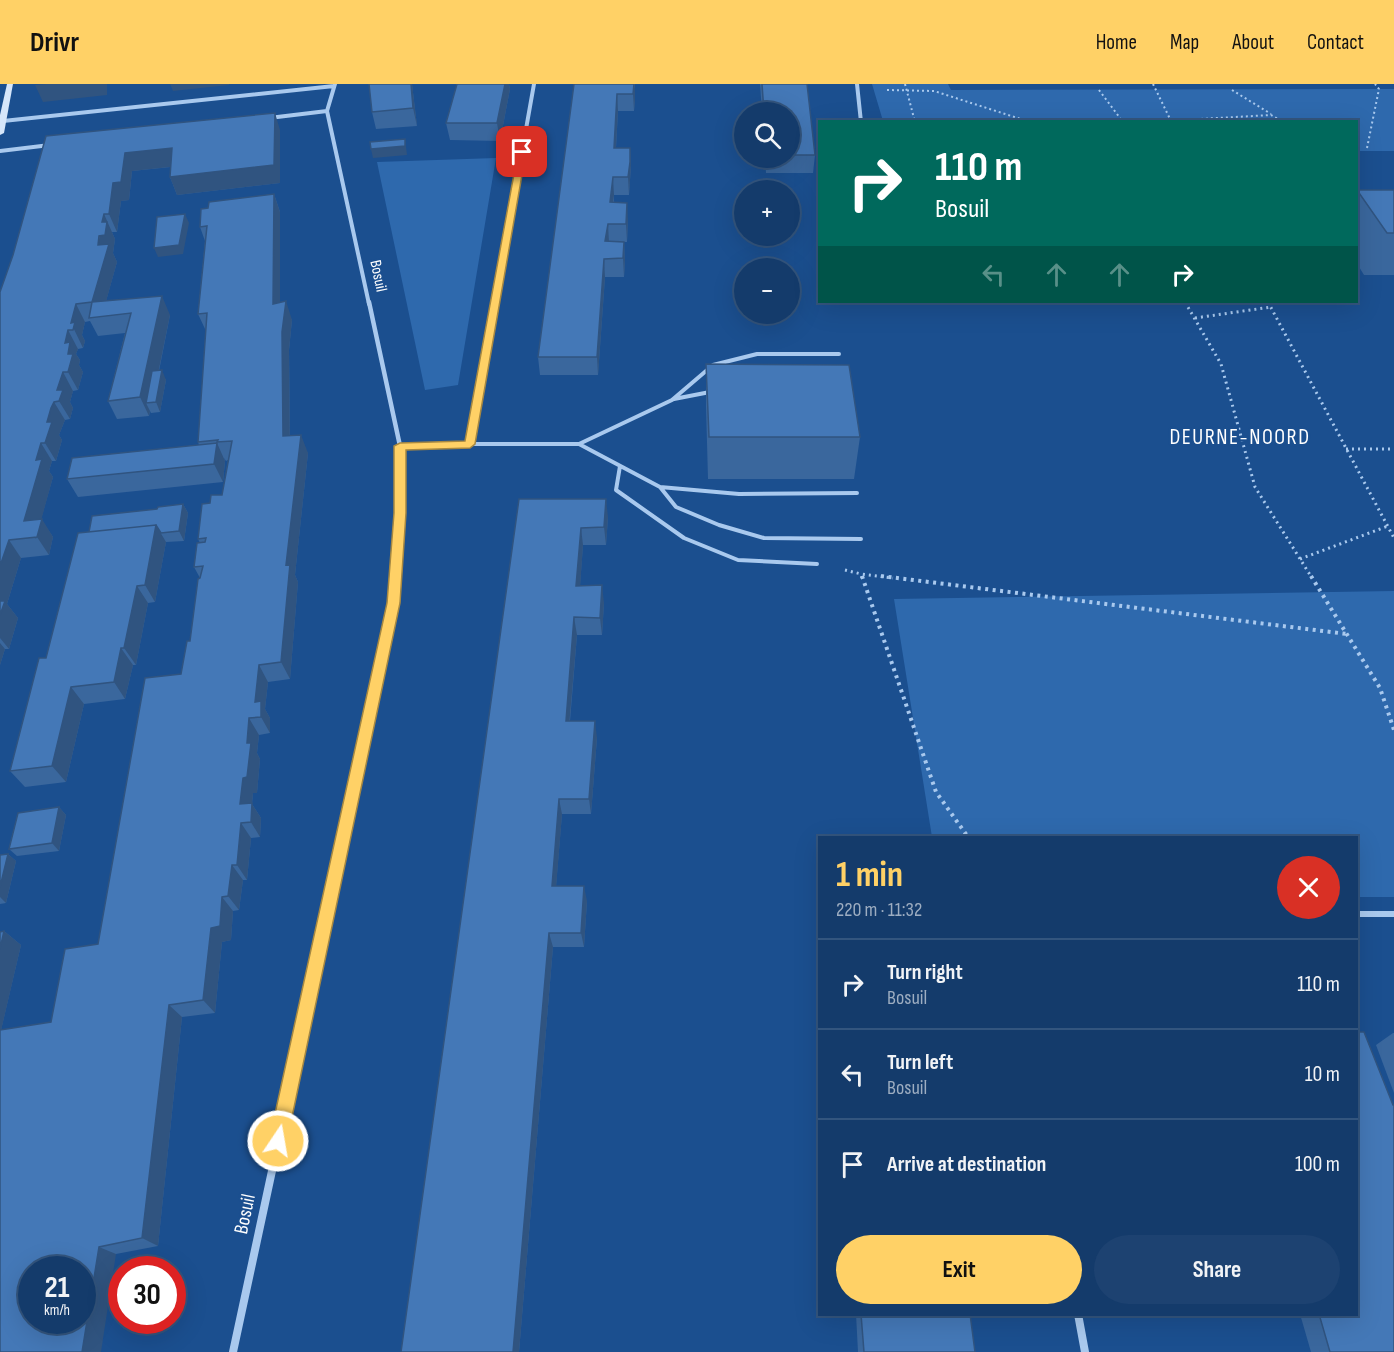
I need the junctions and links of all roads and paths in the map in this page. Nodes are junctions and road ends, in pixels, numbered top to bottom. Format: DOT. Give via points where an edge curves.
graph roads {
  1 [pos="10,84"];
  2 [pos="534,84"];
  3 [pos="857,84"];
  4 [pos="905,84"];
  5 [pos="1153,84"];
  6 [pos="1375,84"];
  7 [pos="334,85"];
  8 [pos="856,90"];
  9 [pos="1100,90"];
  10 [pos="1232,90"];
  11 [pos="907,91"];
  12 [pos="327,111"];
  13 [pos="1271,115"];
  14 [pos="269,118"];
  15 [pos="861,120"];
  16 [pos="914,120"];
  17 [pos="1024,120"];
  18 [pos="1122,120"];
  19 [pos="1170,120"];
  20 [pos="1187,120"];
  21 [pos="1280,120"];
  22 [pos="3,121"];
  23 [pos="0,133"];
  24 [pos="58,144"];
  25 [pos="1367,148"];
  26 [pos="0,151"];
  27 [pos="1186,303"];
  28 [pos="1269,303"];
  29 [pos="1271,307"];
  30 [pos="1194,318"];
  31 [pos="839,354"];
  32 [pos="717,391"];
  33 [pos="672,400"];
  34 [pos="470,444"];
  35 [pos="579,444"];
  36 [pos="400,446"];
  37 [pos="1347,448"];
  38 [pos="1394,449"];
  39 [pos="620,466"];
  40 [pos="660,487"];
  41 [pos="857,493"];
  42 [pos="1388,526"];
  43 [pos="1394,538"];
  44 [pos="861,539"];
  45 [pos="1300,558"];
  46 [pos="817,564"];
  47 [pos="1347,634"];
  48 [pos="1394,730"];
  49 [pos="967,836"];
  50 [pos="1358,914"];
  51 [pos="1394,914"];
  52 [pos="1078,1316"];
  53 [pos="233,1352"];
  54 [pos="1086,1352"];
  1 -- 22 [label="street"];
  2 -- 34 [label="street"];
  3 -- 8 [label="street"];
  4 -- 11 [label="path"];
  5 -- 19 [label="path"];
  6 -- 25 [label="path" via="1379,89"];
  7 -- 12 [label="street"];
  7 -- 22 [label="street"];
  8 -- 11 [label="path"];
  8 -- 15 [label="street"];
  9 -- 18 [label="path"];
  10 -- 13 [label="path"];
  11 -- 16 [label="path"];
  11 -- 17 [label="path" via="934,91"];
  12 -- 14 [label="street"];
  12 -- 36 [label="street, Bosuil"];
  13 -- 20 [label="path"];
  13 -- 21 [label="path"];
  22 -- 23 [label="street"];
  24 -- 26 [label="street"];
  27 -- 30 [label="path"];
  28 -- 29 [label="path"];
  29 -- 30 [label="path"];
  29 -- 37 [label="path"];
  30 -- 45 [label="path" via="1221,364 1255,487"];
  31 -- 33 [label="lane" via="757,354 713,365"];
  32 -- 33 [label="lane"];
  33 -- 35 [label="lane"];
  34 -- 35 [label="lane"];
  34 -- 36 [label="street"];
  35 -- 39 [label="lane"];
  36 -- 53 [label="street, Bosuil" via="394,603"];
  37 -- 38 [label="path"];
  37 -- 42 [label="path"];
  39 -- 40 [label="lane"];
  39 -- 46 [label="lane" via="616,490 684,538 738,560"];
  40 -- 41 [label="lane" via="739,494"];
  40 -- 44 [label="lane" via="676,507 764,538"];
  42 -- 43 [label="path"];
  42 -- 45 [label="path"];
  45 -- 47 [label="path"];
  47 -- 48 [label="path" via="1380,688"];
  47 -- 49 [label="path" via="861,574 936,792"];
  50 -- 51 [label="street"];
  52 -- 54 [label="street"];
}
